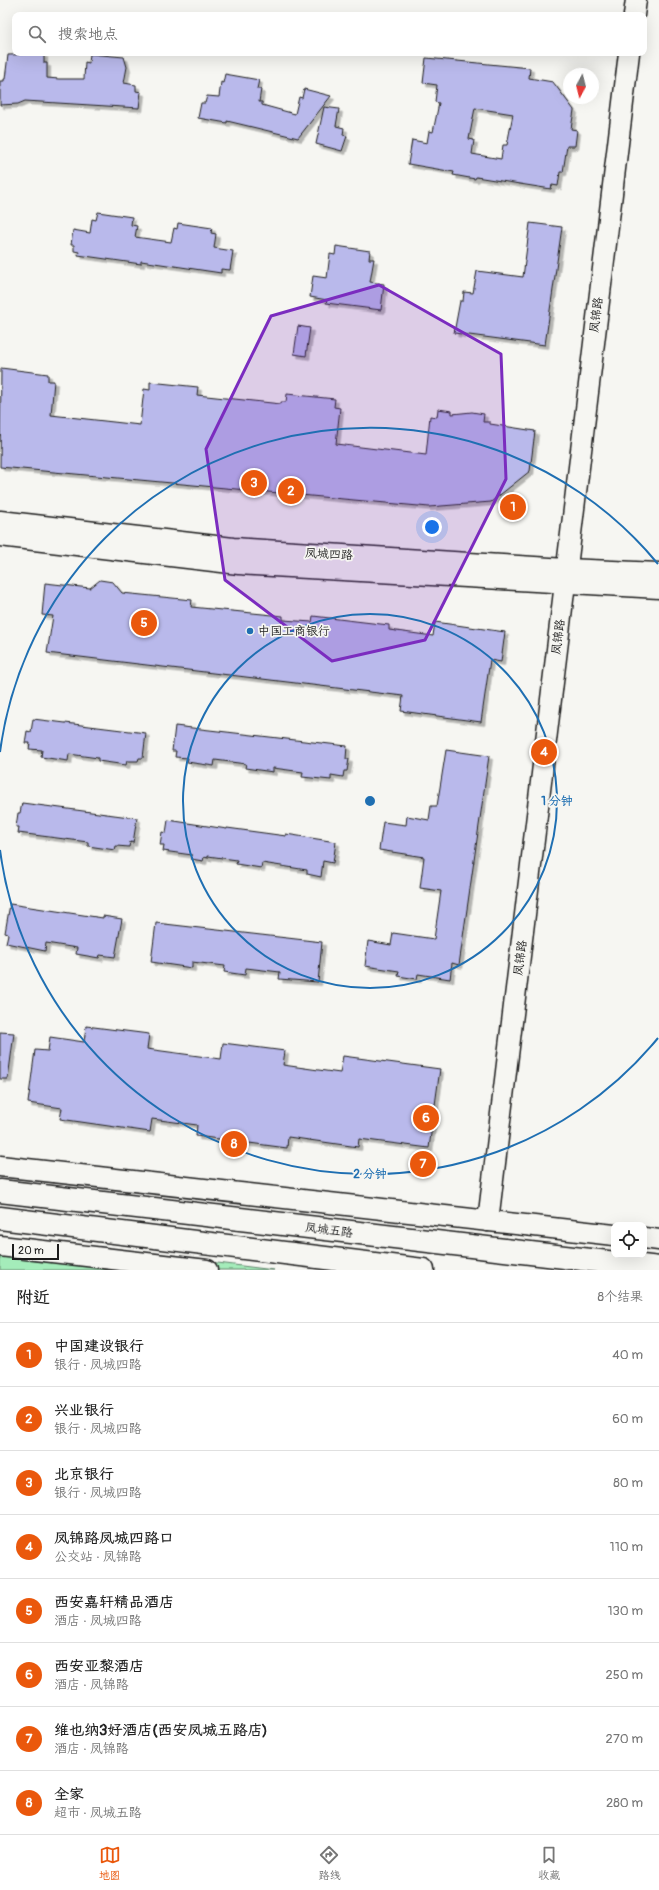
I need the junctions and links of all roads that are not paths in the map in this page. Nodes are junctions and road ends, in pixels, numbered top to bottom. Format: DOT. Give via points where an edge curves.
graph roads {
  1 [pos="636,0"];
  2 [pos="634,12"];
  3 [pos="629,56"];
  4 [pos="0,521"];
  5 [pos="0,536"];
  6 [pos="659,573"];
  7 [pos="565,576"];
  8 [pos="659,588"];
  9 [pos="0,1166"];
  10 [pos="0,1191"];
  11 [pos="0,1218"];
  12 [pos="488,1221"];
  13 [pos="611,1235"];
  14 [pos="647,1238"];
  15 [pos="659,1240"];
  16 [pos="0,1246"];
  17 [pos="659,1268"];
  18 [pos="207,1270"];
  19 [pos="422,1270"];
  1 -- 2 [label="street"];
  3 -- 7 [label="street, 凤锦路"];
  4 -- 7 [label="street, 凤城四路" via="232,548"];
  5 -- 7 [label="street, 凤城四路" via="239,564"];
  6 -- 7 [label="street, 凤城四路"];
  7 -- 8 [label="street, 凤城四路"];
  7 -- 12 [label="street, 凤锦路"];
  9 -- 12 [label="street"];
  10 -- 17 [label="main road, 凤城五路"];
  11 -- 19 [label="main road"];
  12 -- 13 [label="street"];
  14 -- 15 [label="street"];
  16 -- 18 [label="street"];
}
